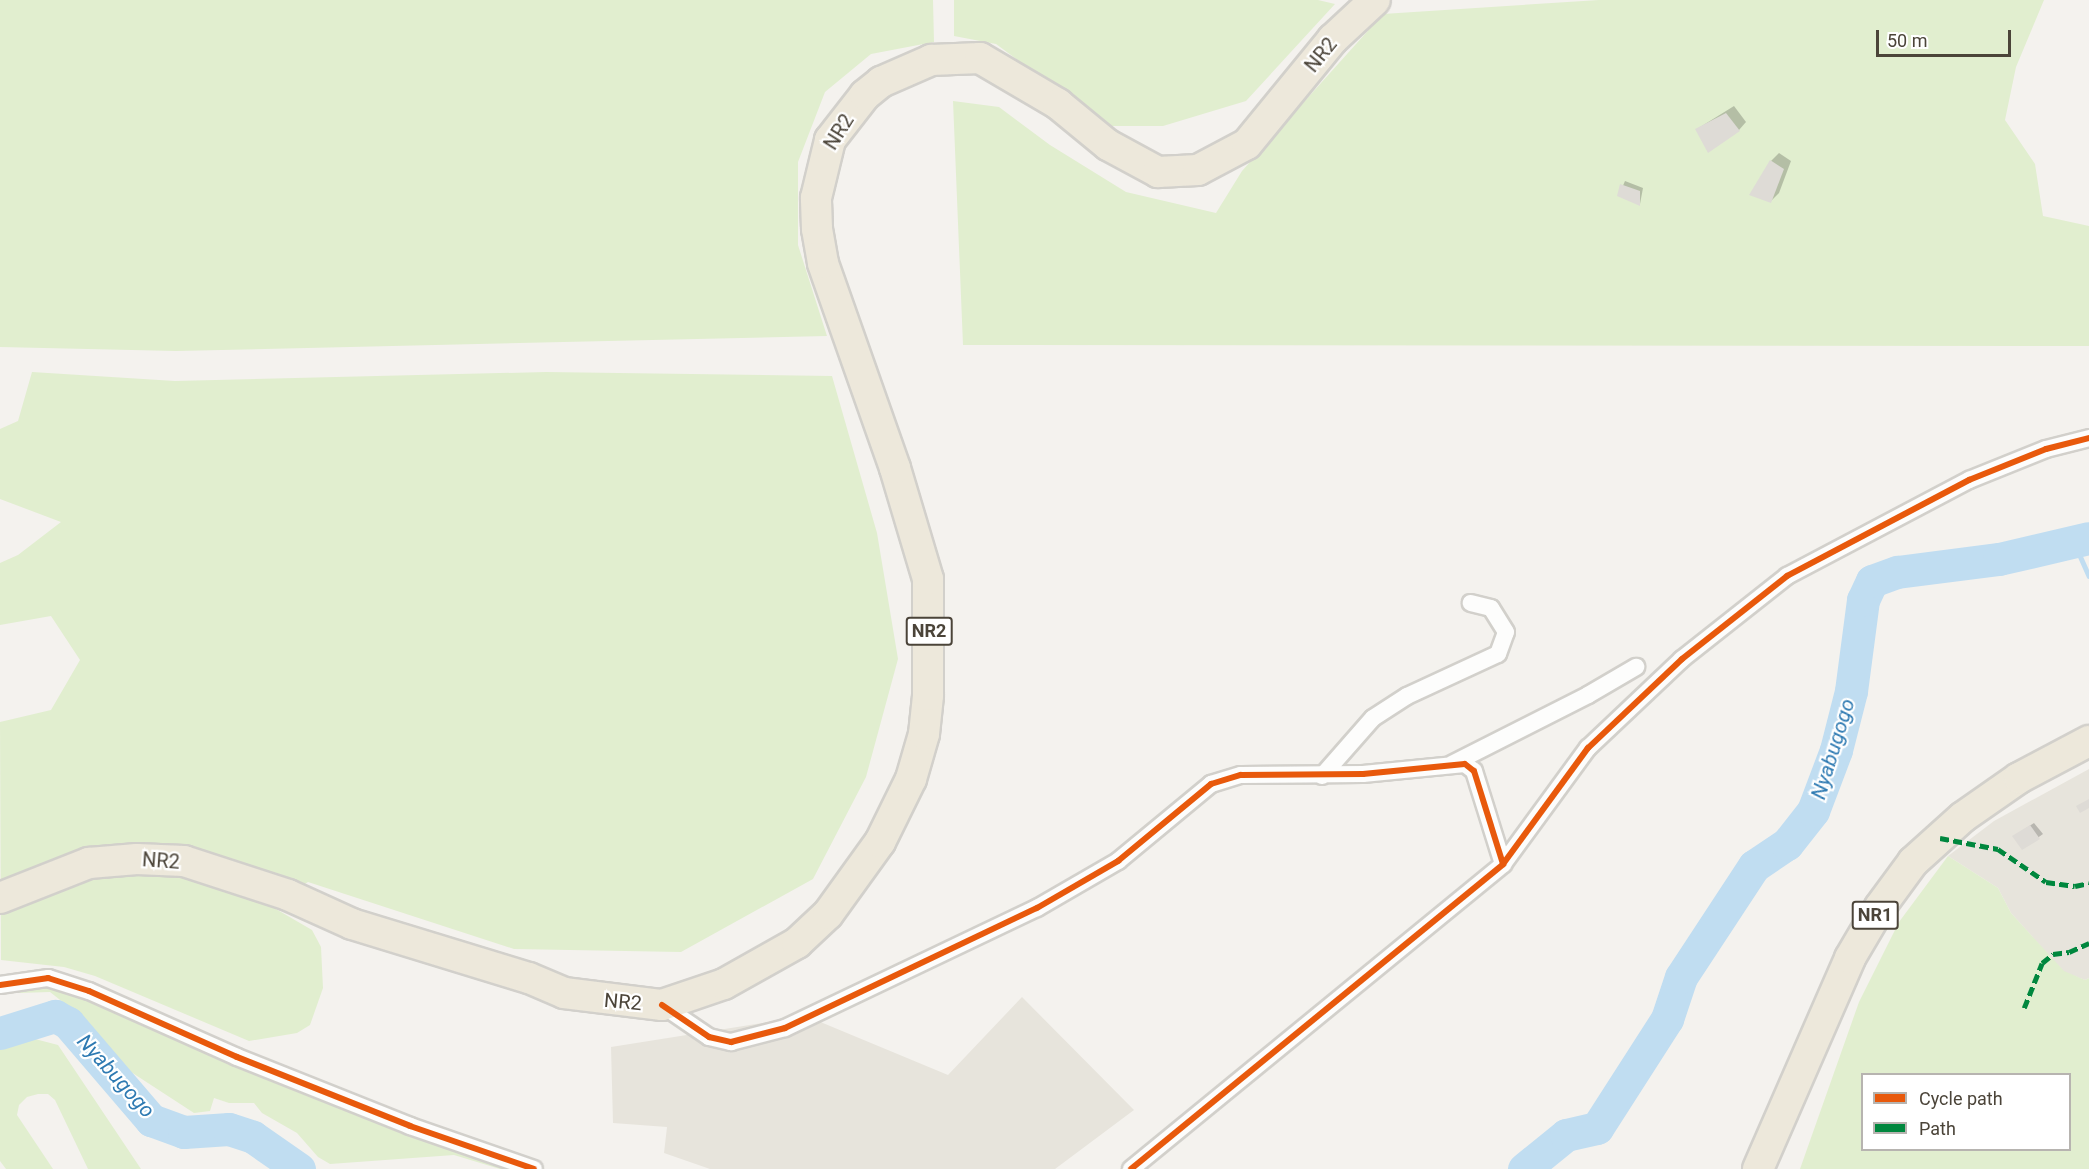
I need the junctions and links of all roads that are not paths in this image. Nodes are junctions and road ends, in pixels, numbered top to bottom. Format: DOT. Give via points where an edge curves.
graph roads {
  1 [pos="1375,0"];
  2 [pos="2089,438"];
  3 [pos="1471,603"];
  4 [pos="1636,667"];
  5 [pos="2089,741"];
  6 [pos="1452,764"];
  7 [pos="1322,776"];
  8 [pos="1503,864"];
  9 [pos="0,898"];
  10 [pos="0,985"];
  11 [pos="662,1005"];
  12 [pos="534,1169"];
  13 [pos="1131,1169"];
  14 [pos="1758,1169"];
  1 -- 11 [label="highway, NR2 / NR2" via="1333,39 1247,144 1198,170 1158,172 1108,145 1058,104 980,58 931,60 881,82 865,94 830,140 816,198 823,263 899,478 928,579 924,734 911,779 880,842 828,914 797,943 761,965 724,984"];
  2 -- 8 [label="street" via="2046,449 1969,480 1787,576 1682,659 1588,748"];
  3 -- 7 [label="street" via="1491,608 1506,632 1498,654 1407,696 1373,718"];
  4 -- 6 [label="street"];
  5 -- 14 [label="highway, NR1" via="2019,778 1963,817 1912,862 1851,958"];
  6 -- 7 [label="street" via="1421,770"];
  6 -- 8 [label="street" via="1465,764 1474,771"];
  7 -- 11 [label="street" via="1241,775 1211,784 1119,861 1037,908 785,1028 731,1042 710,1037"];
  8 -- 13 [label="street"];
  9 -- 11 [label="highway, NR2 / NR2" via="89,863 184,861 288,895 352,924 529,978 564,993 595,1000"];
  10 -- 12 [label="street" via="48,978 89,991 217,1049 410,1126"];
}
